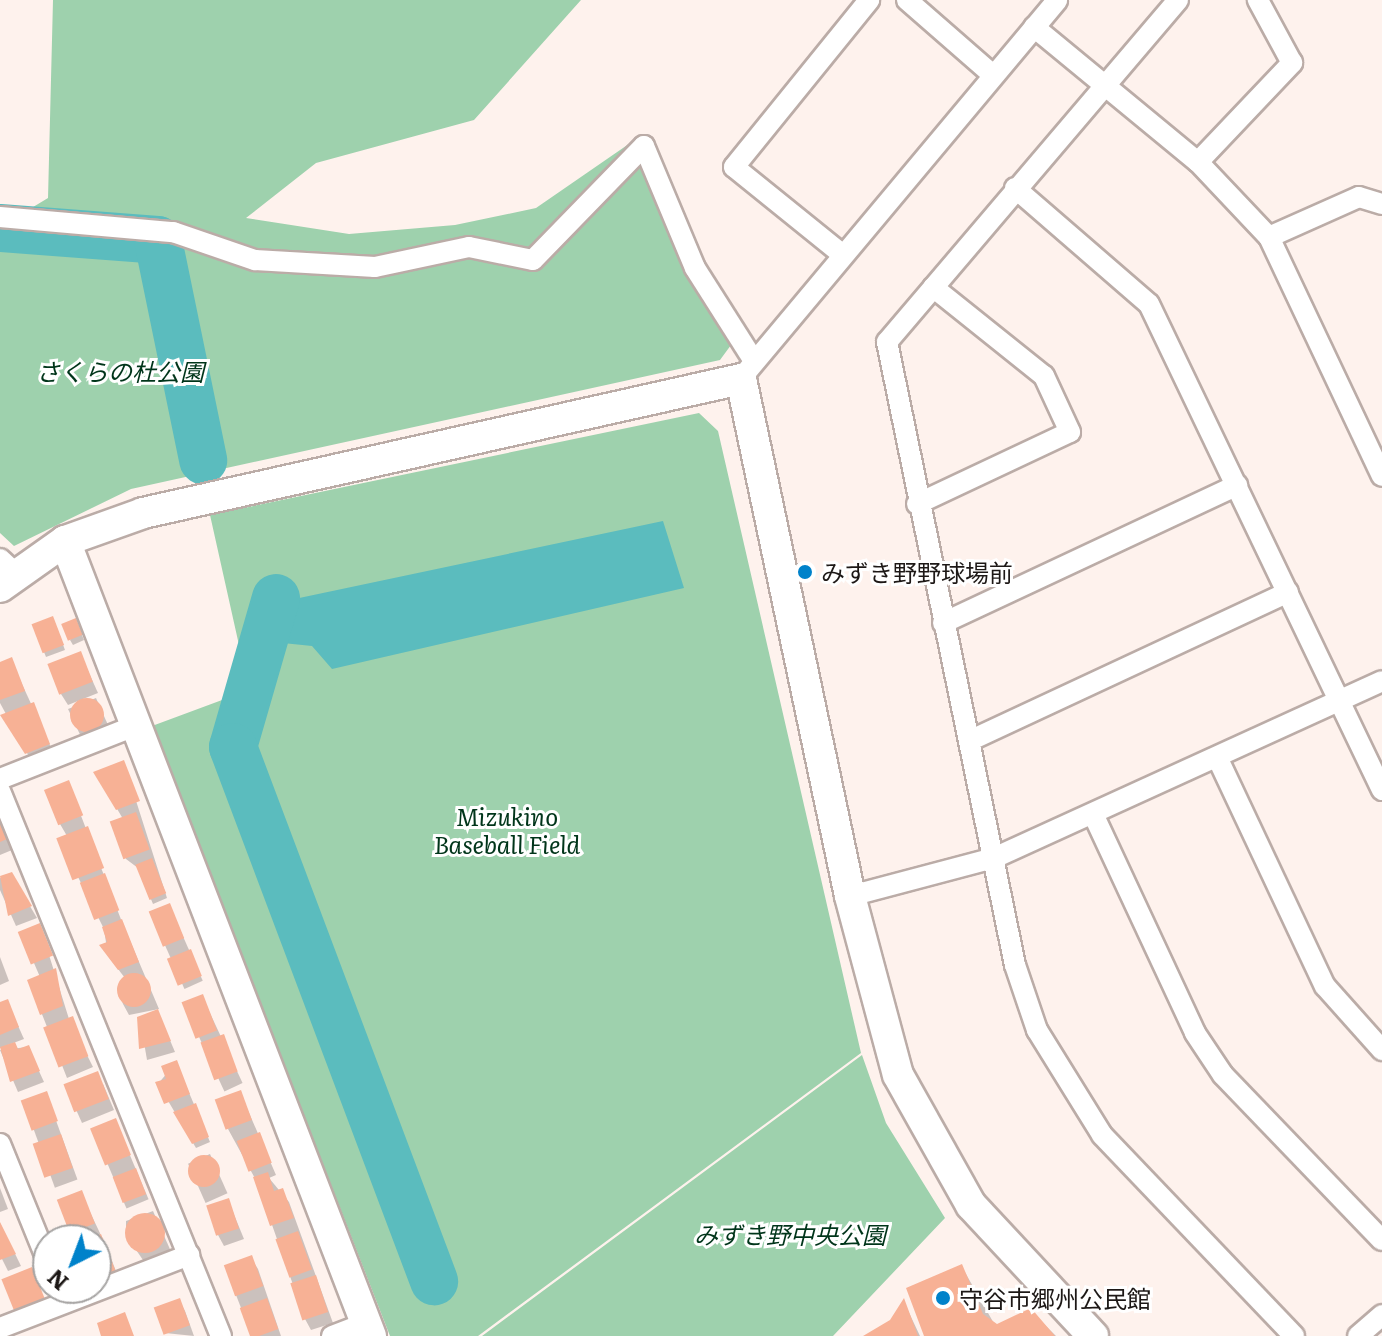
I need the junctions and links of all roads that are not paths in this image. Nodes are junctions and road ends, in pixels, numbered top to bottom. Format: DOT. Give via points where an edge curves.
graph roads {
  1 [pos="869,0"];
  2 [pos="907,0"];
  3 [pos="1057,0"];
  4 [pos="1178,0"];
  5 [pos="1258,0"];
  6 [pos="1034,27"];
  7 [pos="993,75"];
  8 [pos="1101,84"];
  9 [pos="1198,162"];
  10 [pos="1015,188"];
  11 [pos="1382,204"];
  12 [pos="0,217"];
  13 [pos="1269,237"];
  14 [pos="843,255"];
  15 [pos="933,287"];
  16 [pos="747,370"];
  17 [pos="1382,476"];
  18 [pos="1237,485"];
  19 [pos="917,504"];
  20 [pos="65,541"];
  21 [pos="5,573"];
  22 [pos="1288,592"];
  23 [pos="943,623"];
  24 [pos="1382,681"];
  25 [pos="1339,701"];
  26 [pos="137,725"];
  27 [pos="969,741"];
  28 [pos="1218,759"];
  29 [pos="0,779"];
  30 [pos="1382,790"];
  31 [pos="0,791"];
  32 [pos="1094,816"];
  33 [pos="994,858"];
  34 [pos="850,896"];
  35 [pos="1382,1050"];
  36 [pos="0,1144"];
  37 [pos="33,1224"];
  38 [pos="1382,1240"];
  39 [pos="189,1255"];
  40 [pos="112,1279"];
  41 [pos="44,1304"];
  42 [pos="1382,1315"];
  43 [pos="0,1328"];
  44 [pos="368,1330"];
  45 [pos="221,1336"];
  46 [pos="332,1336"];
  47 [pos="1093,1336"];
  48 [pos="1294,1336"];
  49 [pos="1358,1336"];
  1 -- 14 [label="street" via="734,167"];
  2 -- 7 [label="street"];
  3 -- 6 [label="street"];
  4 -- 8 [label="street"];
  5 -- 9 [label="street" via="1292,63"];
  6 -- 7 [label="street"];
  6 -- 8 [label="street"];
  7 -- 14 [label="street"];
  8 -- 9 [label="street"];
  8 -- 10 [label="street"];
  9 -- 13 [label="street"];
  10 -- 15 [label="street"];
  10 -- 18 [label="street" via="1149,304"];
  11 -- 13 [label="street" via="1359,197"];
  12 -- 16 [label="street" via="173,232 255,260 375,267 469,247 533,260 644,146 695,268"];
  13 -- 17 [label="street"];
  14 -- 16 [label="street"];
  15 -- 19 [label="street" via="887,342"];
  15 -- 19 [label="street" via="1044,376 1070,432"];
  16 -- 20 [label="street" via="189,500"];
  16 -- 34 [label="street"];
  18 -- 22 [label="street"];
  18 -- 23 [label="street"];
  19 -- 23 [label="street"];
  20 -- 21 [label="street"];
  20 -- 26 [label="street"];
  22 -- 25 [label="street"];
  22 -- 27 [label="street"];
  23 -- 27 [label="street"];
  24 -- 25 [label="street"];
  25 -- 28 [label="street"];
  25 -- 30 [label="street"];
  26 -- 29 [label="street"];
  26 -- 44 [label="street"];
  27 -- 33 [label="street"];
  28 -- 32 [label="street"];
  28 -- 35 [label="street" via="1325,986"];
  31 -- 39 [label="street"];
  32 -- 33 [label="street"];
  32 -- 38 [label="street" via="1195,1033 1223,1075"];
  33 -- 34 [label="street"];
  33 -- 48 [label="street" via="1015,965 1068,1088 1102,1135"];
  34 -- 47 [label="street" via="898,1075 942,1163 971,1205"];
  36 -- 37 [label="street"];
  39 -- 40 [label="street"];
  39 -- 45 [label="street"];
  41 -- 43 [label="street"];
  42 -- 49 [label="street"];
  44 -- 46 [label="street"];
}
